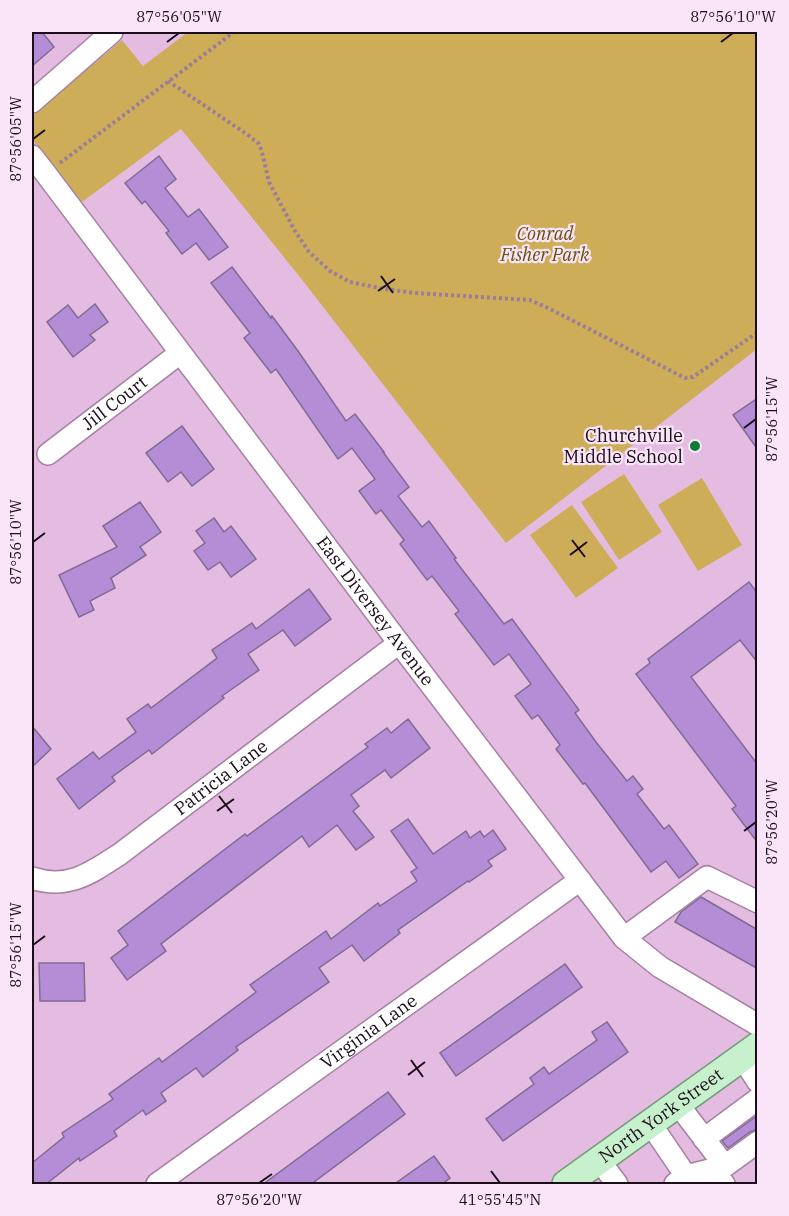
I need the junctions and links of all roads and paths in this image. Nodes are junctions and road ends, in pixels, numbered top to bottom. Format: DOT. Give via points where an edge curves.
graph roads {
  1 [pos="112,32"];
  2 [pos="234,32"];
  3 [pos="168,81"];
  4 [pos="32,102"];
  5 [pos="32,156"];
  6 [pos="46,174"];
  7 [pos="758,332"];
  8 [pos="180,353"];
  9 [pos="48,454"];
  10 [pos="399,643"];
  11 [pos="32,878"];
  12 [pos="580,880"];
  13 [pos="758,902"];
  14 [pos="624,938"];
  15 [pos="758,1025"];
  16 [pos="750,1052"];
  17 [pos="758,1082"];
  18 [pos="758,1099"];
  19 [pos="677,1103"];
  20 [pos="650,1123"];
  21 [pos="704,1139"];
  22 [pos="758,1142"];
  23 [pos="599,1160"];
  24 [pos="680,1180"];
  25 [pos="157,1185"];
  26 [pos="566,1185"];
  27 [pos="617,1185"];
  28 [pos="724,1185"];
  1 -- 4 [label="street"];
  2 -- 3 [label="path"];
  3 -- 6 [label="path"];
  3 -- 7 [label="path" via="259,144 269,182 295,231 330,272 350,282 415,293 530,300 685,378 693,377"];
  5 -- 6 [label="street, East Diversey Avenue"];
  6 -- 8 [label="street, East Diversey Avenue"];
  8 -- 9 [label="street, Jill Court"];
  8 -- 10 [label="street, East Diversey Avenue"];
  10 -- 11 [label="street, Patricia Lane" via="96,870 58,883"];
  10 -- 12 [label="street, East Diversey Avenue"];
  12 -- 14 [label="street, East Diversey Avenue"];
  12 -- 25 [label="street, Virginia Lane"];
  13 -- 14 [label="street" via="707,877"];
  14 -- 15 [label="street, East Diversey Avenue" via="660,967"];
  16 -- 17 [label="street"];
  16 -- 19 [label="main road, North York Street"];
  18 -- 21 [label="street"];
  19 -- 20 [label="main road, North York Street"];
  19 -- 21 [label="street"];
  20 -- 23 [label="main road, North York Street"];
  20 -- 24 [label="street"];
  21 -- 22 [label="street" via="725,1166"];
  23 -- 26 [label="main road, North York Street"];
  23 -- 27 [label="street"];
  24 -- 28 [label="street" via="710,1170"];
}
